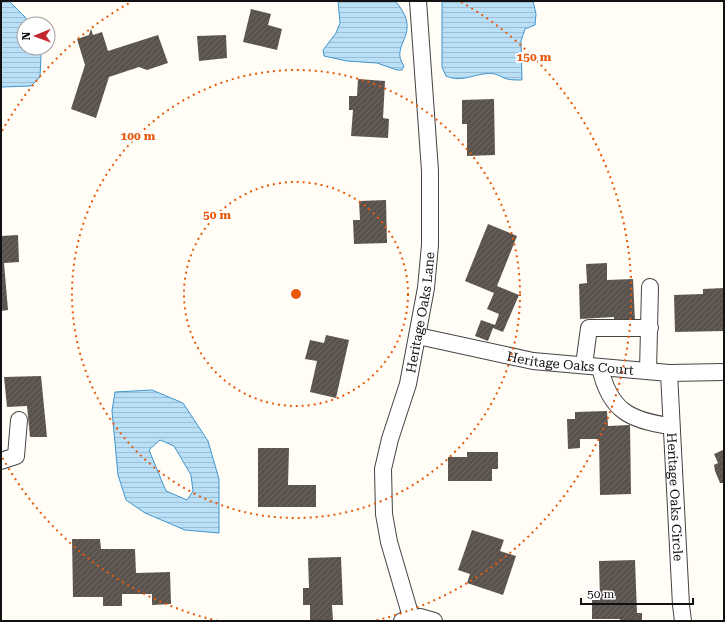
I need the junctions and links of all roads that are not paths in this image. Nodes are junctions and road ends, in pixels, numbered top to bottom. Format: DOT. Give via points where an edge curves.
graph roads {
  1 [pos="418,1"];
  2 [pos="650,287"];
  3 [pos="650,328"];
  4 [pos="418,336"];
  5 [pos="584,366"];
  6 [pos="600,367"];
  7 [pos="648,371"];
  8 [pos="724,372"];
  9 [pos="669,373"];
  10 [pos="19,420"];
  11 [pos="671,426"];
  12 [pos="1,461"];
  13 [pos="407,619"];
  14 [pos="434,621"];
  15 [pos="683,621"];
  1 -- 4 [label="street, Heritage Oaks Lane" via="431,202 426,288"];
  2 -- 3 [label="street"];
  3 -- 5 [label="street" via="589,328"];
  3 -- 7 [label="street"];
  4 -- 5 [label="street, Heritage Oaks Court" via="534,361"];
  4 -- 13 [label="street, Heritage Oaks Lane" via="408,384 383,469 384,514"];
  5 -- 6 [label="street, Heritage Oaks Court"];
  6 -- 7 [label="street, Heritage Oaks Court"];
  6 -- 11 [label="street" via="602,380 611,397 627,414 637,420"];
  7 -- 9 [label="street, Heritage Oaks Court"];
  8 -- 9 [label="street, Heritage Oaks Court"];
  9 -- 11 [label="street, Heritage Oaks Circle"];
  10 -- 12 [label="street" via="16,456"];
  11 -- 15 [label="street, Heritage Oaks Circle"];
  13 -- 14 [label="street, Heritage Oaks Lane" via="426,618"];
}
